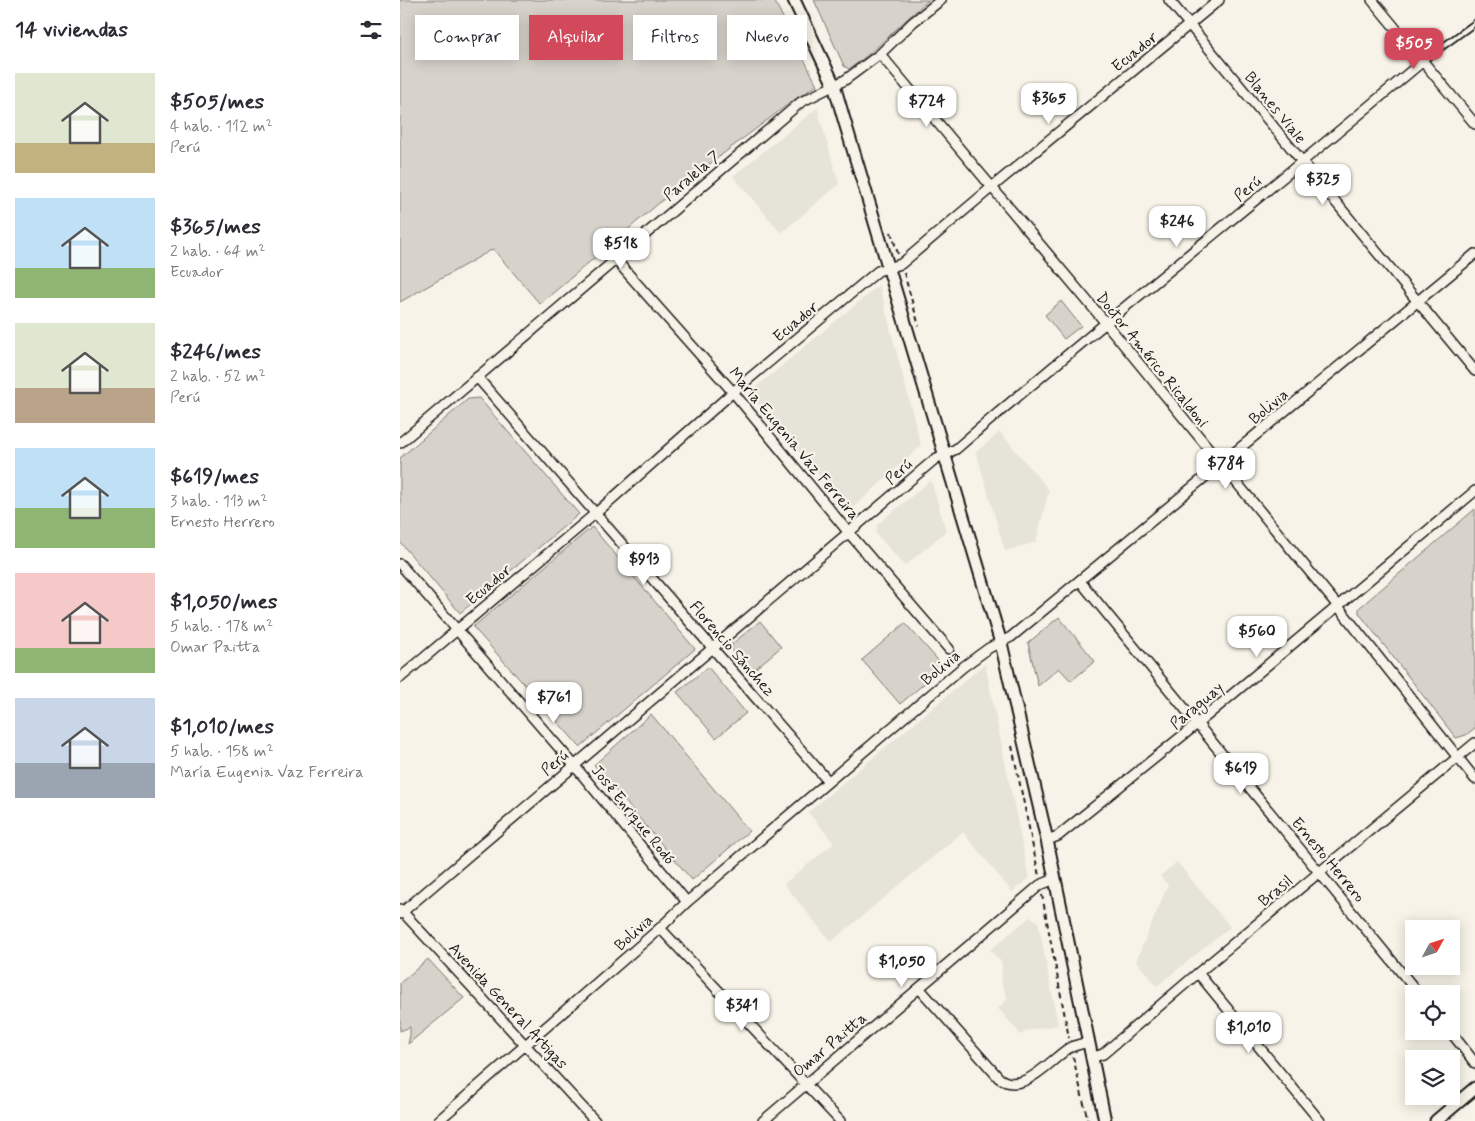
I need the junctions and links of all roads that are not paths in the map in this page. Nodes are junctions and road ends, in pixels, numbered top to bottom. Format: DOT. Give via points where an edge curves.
graph roads {
  1 [pos="794,0"];
  2 [pos="941,0"];
  3 [pos="1169,0"];
  4 [pos="1219,0"];
  5 [pos="1372,0"];
  6 [pos="1475,23"];
  7 [pos="1189,25"];
  8 [pos="880,54"];
  9 [pos="1423,61"];
  10 [pos="834,85"];
  11 [pos="1475,124"];
  12 [pos="1302,163"];
  13 [pos="992,187"];
  14 [pos="1475,254"];
  15 [pos="615,259"];
  16 [pos="889,268"];
  17 [pos="1418,301"];
  18 [pos="1105,322"];
  19 [pos="1475,371"];
  20 [pos="477,377"];
  21 [pos="733,392"];
  22 [pos="400,443"];
  23 [pos="944,454"];
  24 [pos="1221,465"];
  25 [pos="1475,491"];
  26 [pos="596,513"];
  27 [pos="850,533"];
  28 [pos="400,564"];
  29 [pos="1080,581"];
  30 [pos="1337,605"];
  31 [pos="456,630"];
  32 [pos="1001,643"];
  33 [pos="712,648"];
  34 [pos="949,649"];
  35 [pos="400,678"];
  36 [pos="1196,724"];
  37 [pos="1475,742"];
  38 [pos="1457,757"];
  39 [pos="574,764"];
  40 [pos="1475,779"];
  41 [pos="828,781"];
  42 [pos="1047,840"];
  43 [pos="1321,872"];
  44 [pos="1055,878"];
  45 [pos="687,902"];
  46 [pos="401,911"];
  47 [pos="660,928"];
  48 [pos="1198,973"];
  49 [pos="1412,985"];
  50 [pos="920,989"];
  51 [pos="1457,1040"];
  52 [pos="1088,1042"];
  53 [pos="526,1046"];
  54 [pos="1091,1058"];
  55 [pos="1475,1062"];
  56 [pos="806,1083"];
  57 [pos="1475,1088"];
  58 [pos="438,1121"];
  59 [pos="595,1121"];
  60 [pos="763,1121"];
  61 [pos="840,1121"];
  62 [pos="1104,1121"];
  63 [pos="1320,1121"];
  64 [pos="1436,1121"];
  1 -- 10 [label="street"];
  2 -- 8 [label="street, Paralela 7"];
  3 -- 7 [label="street, Blanes Viale"];
  4 -- 7 [label="street, Ecuador"];
  5 -- 9 [label="street"];
  6 -- 9 [label="lane"];
  7 -- 12 [label="street, Blanes Viale"];
  7 -- 13 [label="street, Ecuador"];
  8 -- 10 [label="street, Paralela 7"];
  8 -- 13 [label="street, Doctor Américo Ricaldoni"];
  9 -- 11 [label="street"];
  9 -- 12 [label="street, Perú"];
  10 -- 15 [label="street, Paralela 7" via="801,102"];
  10 -- 16 [label="street"];
  12 -- 17 [label="street, Blanes Viale"];
  12 -- 18 [label="street, Perú"];
  13 -- 16 [label="street, Ecuador" via="901,264"];
  13 -- 18 [label="street, Doctor Américo Ricaldoni"];
  14 -- 17 [label="street, Bolivia"];
  15 -- 20 [label="street, Paralela 7"];
  15 -- 21 [label="street, María Eugenia Vaz Ferreira"];
  16 -- 21 [label="street, Ecuador" via="878,271"];
  16 -- 23 [label="street"];
  17 -- 19 [label="street, Blanes Viale"];
  17 -- 24 [label="street, Bolivia"];
  18 -- 23 [label="street, Perú" via="956,449"];
  18 -- 24 [label="street, Doctor Américo Ricaldoni"];
  20 -- 22 [label="street, Paralela 7"];
  20 -- 26 [label="street, Florencio Sánchez"];
  21 -- 26 [label="street, Ecuador"];
  21 -- 27 [label="street, María Eugenia Vaz Ferreira"];
  23 -- 27 [label="street, Perú"];
  23 -- 32 [label="street"];
  24 -- 29 [label="street, Bolivia"];
  24 -- 30 [label="street, Doctor Américo Ricaldoni"];
  25 -- 30 [label="street, Paraguay"];
  26 -- 31 [label="street, Ecuador"];
  26 -- 33 [label="street, Florencio Sánchez"];
  27 -- 33 [label="street, Perú"];
  27 -- 34 [label="street, María Eugenia Vaz Ferreira"];
  28 -- 31 [label="street, José Enrique Rodó"];
  29 -- 32 [label="street, Bolivia"];
  29 -- 36 [label="street, Ernesto Herrero"];
  30 -- 36 [label="street, Paraguay"];
  30 -- 38 [label="street, Doctor Américo Ricaldoni"];
  31 -- 35 [label="street, Ecuador"];
  31 -- 39 [label="street, José Enrique Rodó"];
  32 -- 41 [label="street, Bolivia" via="963,667"];
  32 -- 42 [label="street"];
  33 -- 39 [label="street, Perú"];
  33 -- 41 [label="street, Florencio Sánchez"];
  36 -- 42 [label="street, Paraguay" via="1058,836"];
  36 -- 43 [label="street, Ernesto Herrero"];
  37 -- 38 [label="street, Brasil"];
  38 -- 40 [label="street, Doctor Américo Ricaldoni"];
  38 -- 43 [label="street, Brasil"];
  39 -- 45 [label="street, José Enrique Rodó"];
  39 -- 46 [label="street, Perú"];
  41 -- 45 [label="street, Bolivia"];
  42 -- 44 [label="street"];
  43 -- 48 [label="street, Brasil"];
  43 -- 49 [label="street, Ernesto Herrero"];
  44 -- 50 [label="street, Omar Paitta" via="1040,885"];
  44 -- 52 [label="street"];
  45 -- 47 [label="street, Bolivia"];
  46 -- 53 [label="street, Avenida General Artigas"];
  47 -- 53 [label="street, Bolivia"];
  47 -- 56 [label="street"];
  48 -- 54 [label="street, Brasil" via="1103,1054"];
  48 -- 63 [label="street"];
  50 -- 52 [label="street" via="1005,1082 1025,1082 1071,1047"];
  50 -- 56 [label="street, Omar Paitta"];
  51 -- 55 [label="street"];
  52 -- 54 [label="street"];
  53 -- 58 [label="street, Bolivia"];
  53 -- 59 [label="street, Avenida General Artigas"];
  54 -- 62 [label="street"];
  56 -- 60 [label="street, Omar Paitta"];
  56 -- 61 [label="street"];
  57 -- 64 [label="street"];
}
